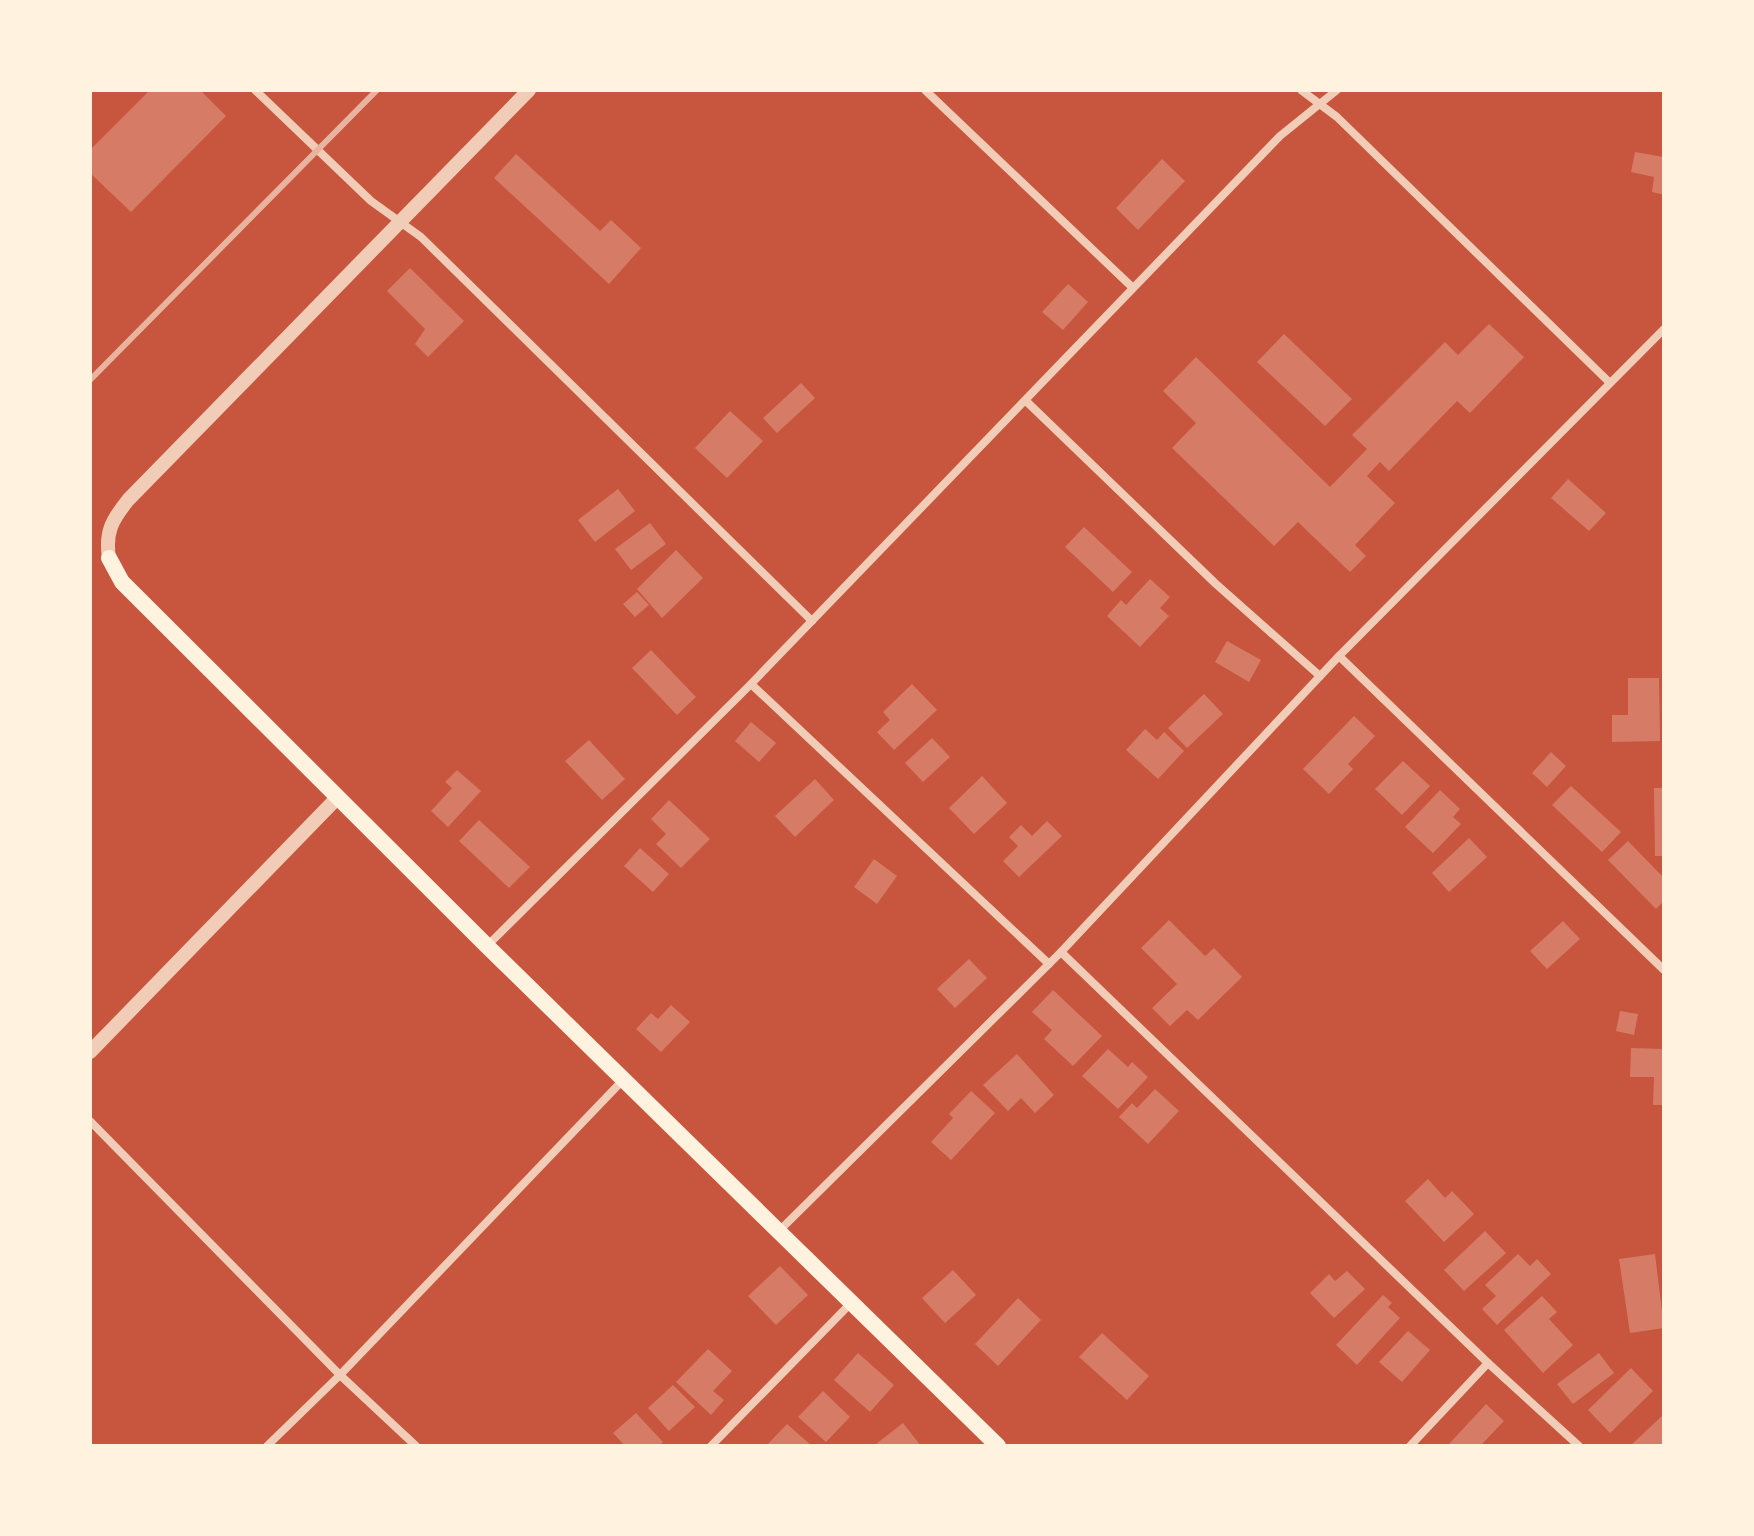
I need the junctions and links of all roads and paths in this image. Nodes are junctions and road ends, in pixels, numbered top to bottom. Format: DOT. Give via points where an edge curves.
graph roads {
  1 [pos="255,90"];
  2 [pos="529,90"];
  3 [pos="925,90"];
  4 [pos="1301,90"];
  5 [pos="1337,90"];
  6 [pos="1318,103"];
  7 [pos="400,222"];
  8 [pos="1132,287"];
  9 [pos="1664,329"];
  10 [pos="1609,382"];
  11 [pos="1026,401"];
  12 [pos="109,558"];
  13 [pos="812,621"];
  14 [pos="1339,656"];
  15 [pos="1320,676"];
  16 [pos="751,684"];
  17 [pos="337,798"];
  18 [pos="487,946"];
  19 [pos="1061,952"];
  20 [pos="1049,964"];
  21 [pos="1664,970"];
  22 [pos="90,1052"];
  23 [pos="623,1080"];
  24 [pos="90,1121"];
  25 [pos="779,1231"];
  26 [pos="851,1303"];
  27 [pos="1488,1363"];
  28 [pos="340,1375"];
  29 [pos="267,1446"];
  30 [pos="416,1446"];
  31 [pos="711,1446"];
  32 [pos="998,1446"];
  33 [pos="1410,1446"];
  34 [pos="1579,1446"];
  1 -- 7 [label="street"];
  2 -- 7 [label="street"];
  3 -- 8 [label="street"];
  4 -- 6 [label="street"];
  5 -- 6 [label="street"];
  6 -- 8 [label="street"];
  6 -- 10 [label="street"];
  7 -- 12 [label="street" via="128,500 109,526"];
  7 -- 13 [label="street"];
  8 -- 11 [label="street"];
  9 -- 10 [label="street"];
  10 -- 14 [label="street"];
  11 -- 13 [label="street"];
  11 -- 15 [label="street"];
  12 -- 17 [label="main road" via="122,582"];
  13 -- 16 [label="street"];
  14 -- 15 [label="street"];
  14 -- 21 [label="street"];
  15 -- 19 [label="street"];
  16 -- 18 [label="street"];
  16 -- 20 [label="street"];
  17 -- 18 [label="main road"];
  17 -- 22 [label="street"];
  18 -- 23 [label="main road"];
  19 -- 20 [label="street"];
  19 -- 27 [label="street"];
  20 -- 25 [label="street"];
  23 -- 25 [label="main road"];
  23 -- 28 [label="street"];
  24 -- 28 [label="street"];
  25 -- 26 [label="main road"];
  26 -- 31 [label="street"];
  26 -- 32 [label="main road"];
  27 -- 33 [label="street"];
  27 -- 34 [label="street"];
  28 -- 29 [label="street"];
  28 -- 30 [label="street"];
}
